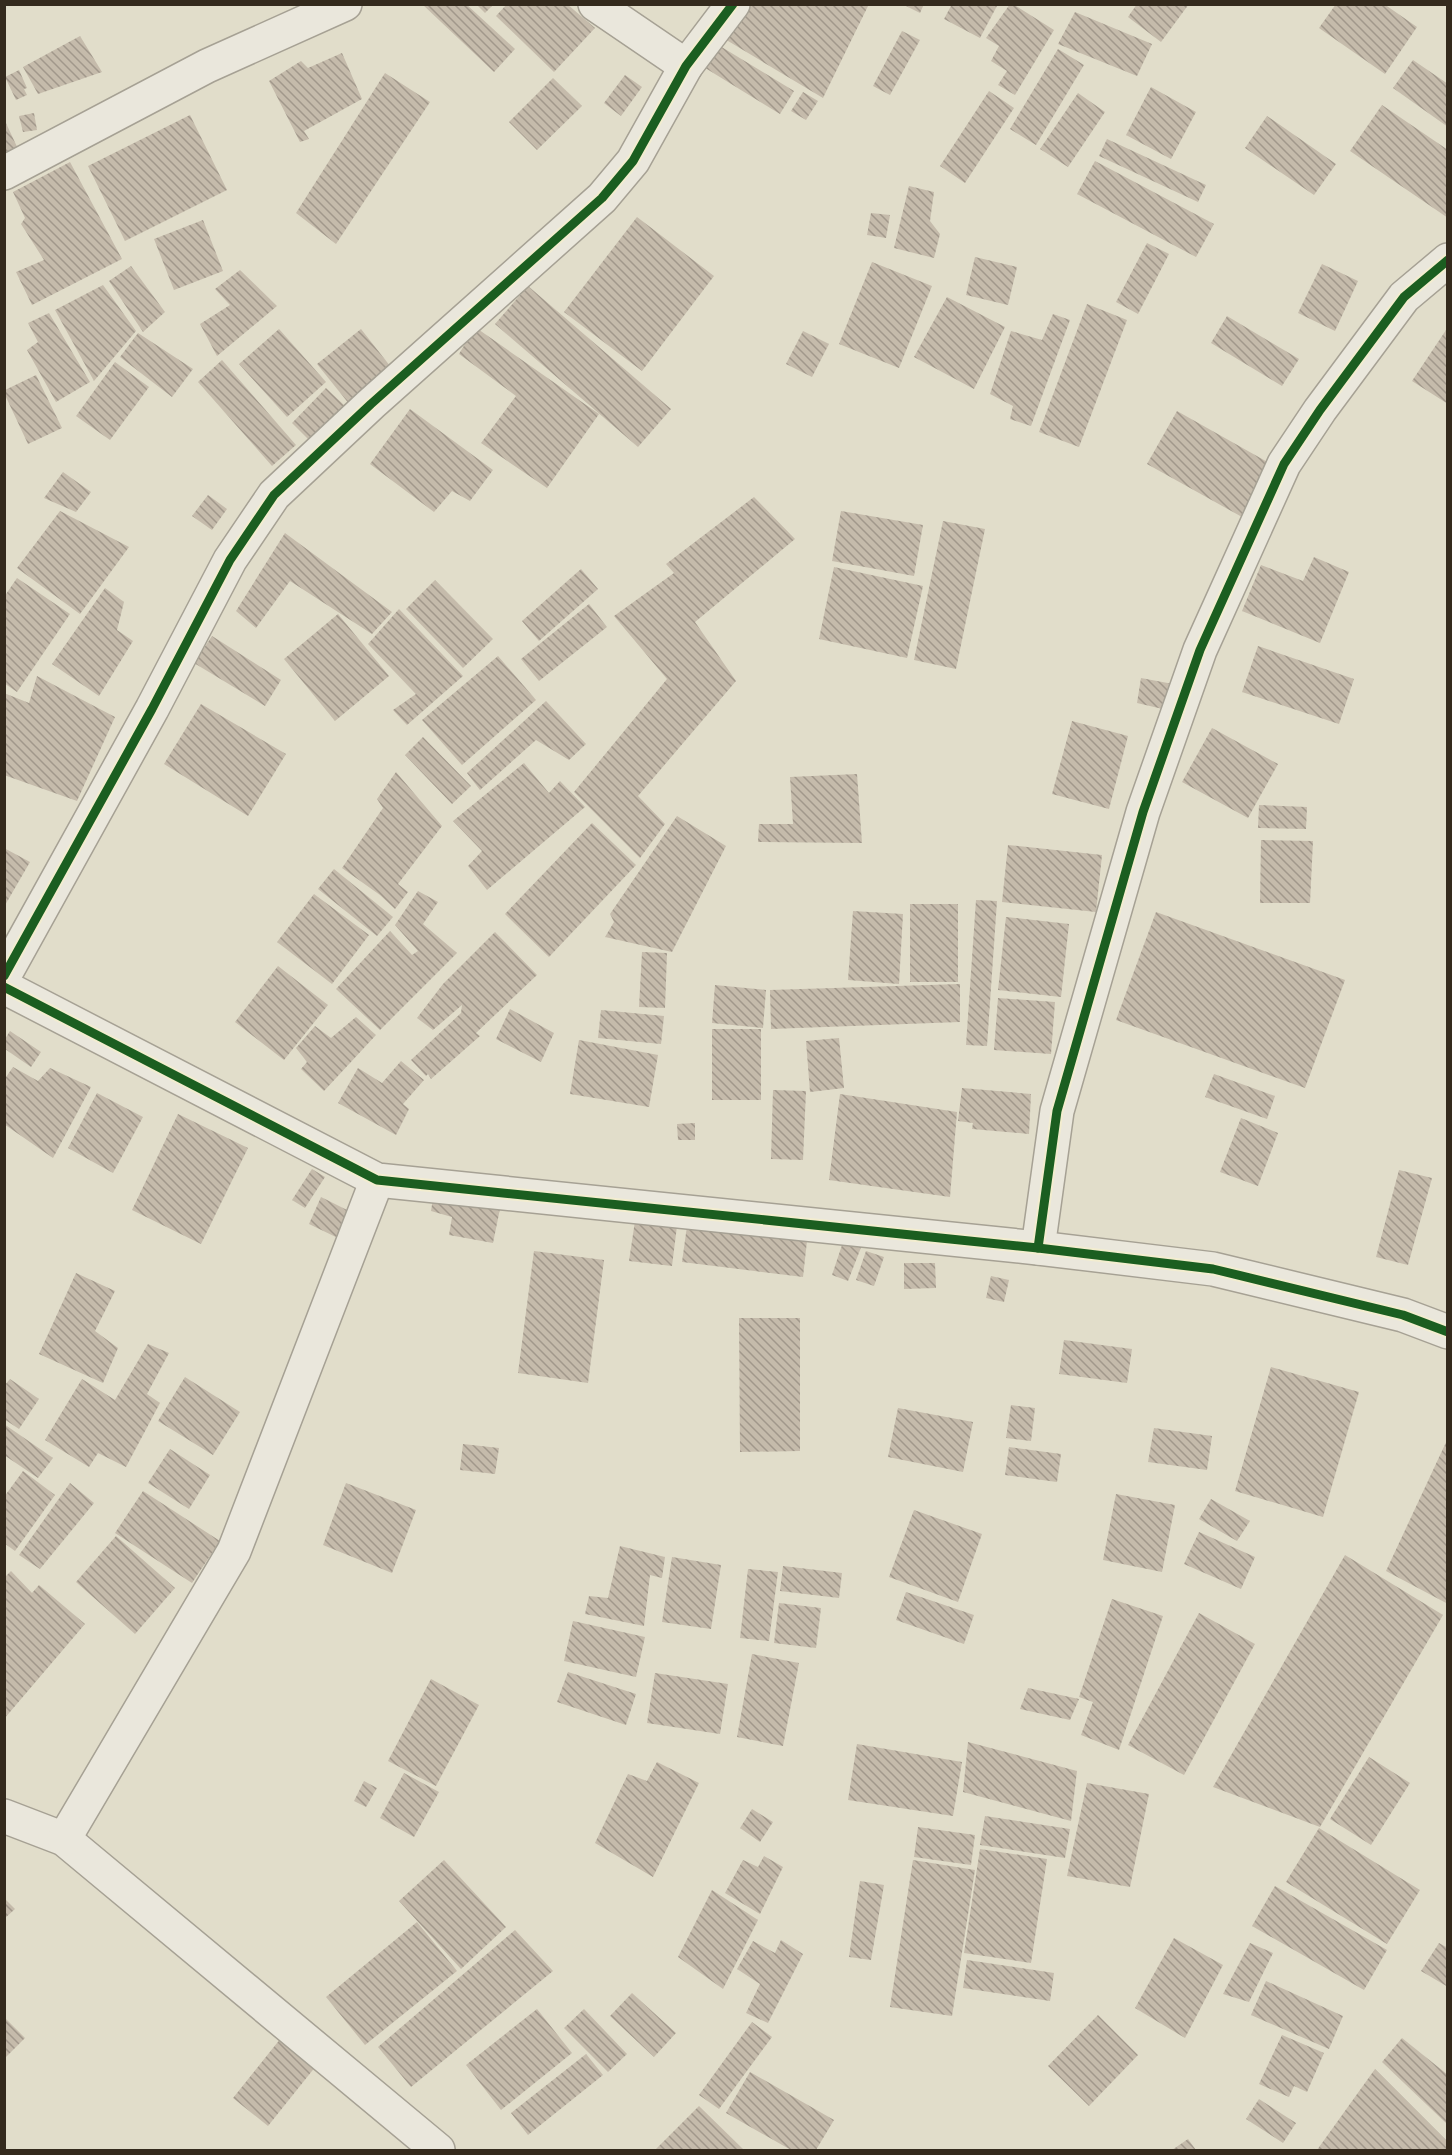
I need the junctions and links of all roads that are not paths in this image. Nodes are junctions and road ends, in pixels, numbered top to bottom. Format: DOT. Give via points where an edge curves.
graph roads {
  1 [pos="345,4"];
  2 [pos="595,4"];
  3 [pos="733,4"];
  4 [pos="686,66"];
  5 [pos="4,173"];
  6 [pos="1448,260"];
  7 [pos="4,976"];
  8 [pos="4,987"];
  9 [pos="377,1180"];
  10 [pos="1038,1248"];
  11 [pos="1448,1332"];
  12 [pos="4,1816"];
  13 [pos="64,1839"];
  14 [pos="438,2151"];
  1 -- 5 [label="street" via="207,66"];
  2 -- 4 [label="street"];
  3 -- 4 [label="street"];
  4 -- 7 [label="street" via="633,161 602,198 370,404 274,495 230,561"];
  6 -- 10 [label="street" via="1404,297 1284,464 1200,650 1143,812 1057,1111"];
  8 -- 9 [label="street"];
  9 -- 10 [label="street"];
  9 -- 13 [label="street" via="234,1551"];
  10 -- 11 [label="street" via="1213,1269 1403,1315"];
  12 -- 13 [label="street"];
  13 -- 14 [label="street"];
}
